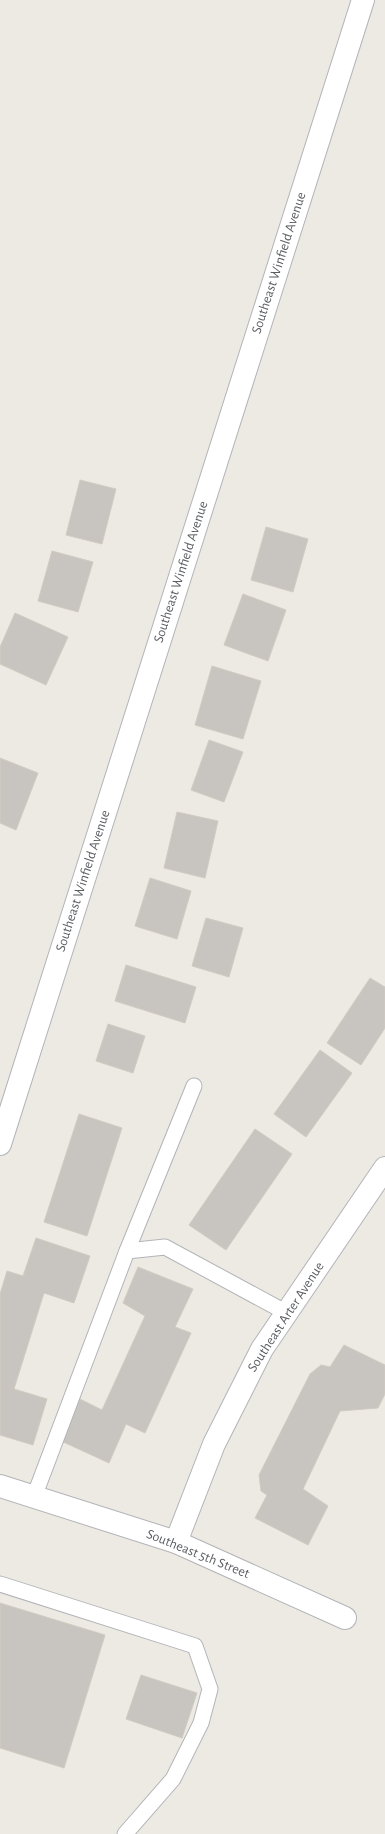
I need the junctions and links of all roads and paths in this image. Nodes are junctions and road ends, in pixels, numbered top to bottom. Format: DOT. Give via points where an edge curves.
graph roads {
  1 [pos="363,0"];
  2 [pos="194,1086"];
  3 [pos="0,1144"];
  4 [pos="385,1168"];
  5 [pos="127,1251"];
  6 [pos="287,1313"];
  7 [pos="0,1486"];
  8 [pos="34,1497"];
  9 [pos="176,1542"];
  10 [pos="0,1584"];
  11 [pos="345,1618"];
  12 [pos="125,1834"];
  1 -- 3 [label="street, Southeast Winfield Avenue"];
  2 -- 5 [label="lane"];
  4 -- 6 [label="street, Southeast Arter Avenue"];
  5 -- 6 [label="lane" via="165,1247"];
  5 -- 8 [label="lane"];
  6 -- 9 [label="street, Southeast Arter Avenue" via="262,1349 237,1396 202,1471"];
  7 -- 8 [label="street, Southeast 5th Street"];
  8 -- 9 [label="street, Southeast 5th Street"];
  9 -- 11 [label="street, Southeast 5th Street"];
  10 -- 12 [label="lane" via="195,1646 210,1689 201,1723 173,1779"];
}
